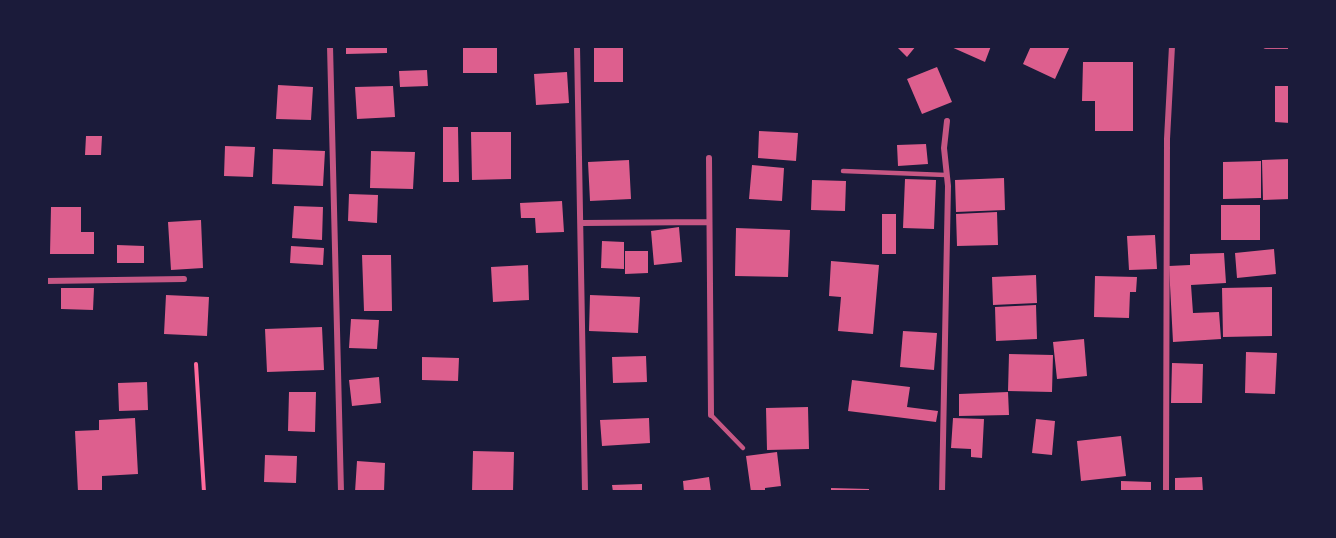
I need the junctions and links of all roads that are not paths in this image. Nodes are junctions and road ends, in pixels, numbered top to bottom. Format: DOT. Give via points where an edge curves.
graph roads {
  1 [pos="330,46"];
  2 [pos="577,46"];
  3 [pos="1172,46"];
  4 [pos="1266,46"];
  5 [pos="1288,46"];
  6 [pos="946,121"];
  7 [pos="709,158"];
  8 [pos="843,171"];
  9 [pos="946,175"];
  10 [pos="708,222"];
  11 [pos="582,224"];
  12 [pos="184,279"];
  13 [pos="46,281"];
  14 [pos="711,415"];
  15 [pos="743,448"];
  16 [pos="341,492"];
  17 [pos="585,492"];
  18 [pos="942,492"];
  19 [pos="1166,492"];
  1 -- 16 [label="street"];
  2 -- 11 [label="street"];
  3 -- 19 [label="street" via="1167,139"];
  4 -- 5 [label="street"];
  6 -- 9 [label="street"];
  7 -- 10 [label="street"];
  8 -- 9 [label="lane"];
  9 -- 18 [label="street"];
  10 -- 11 [label="street"];
  10 -- 14 [label="street"];
  11 -- 17 [label="street"];
  12 -- 13 [label="street"];
  14 -- 15 [label="lane"];
}
